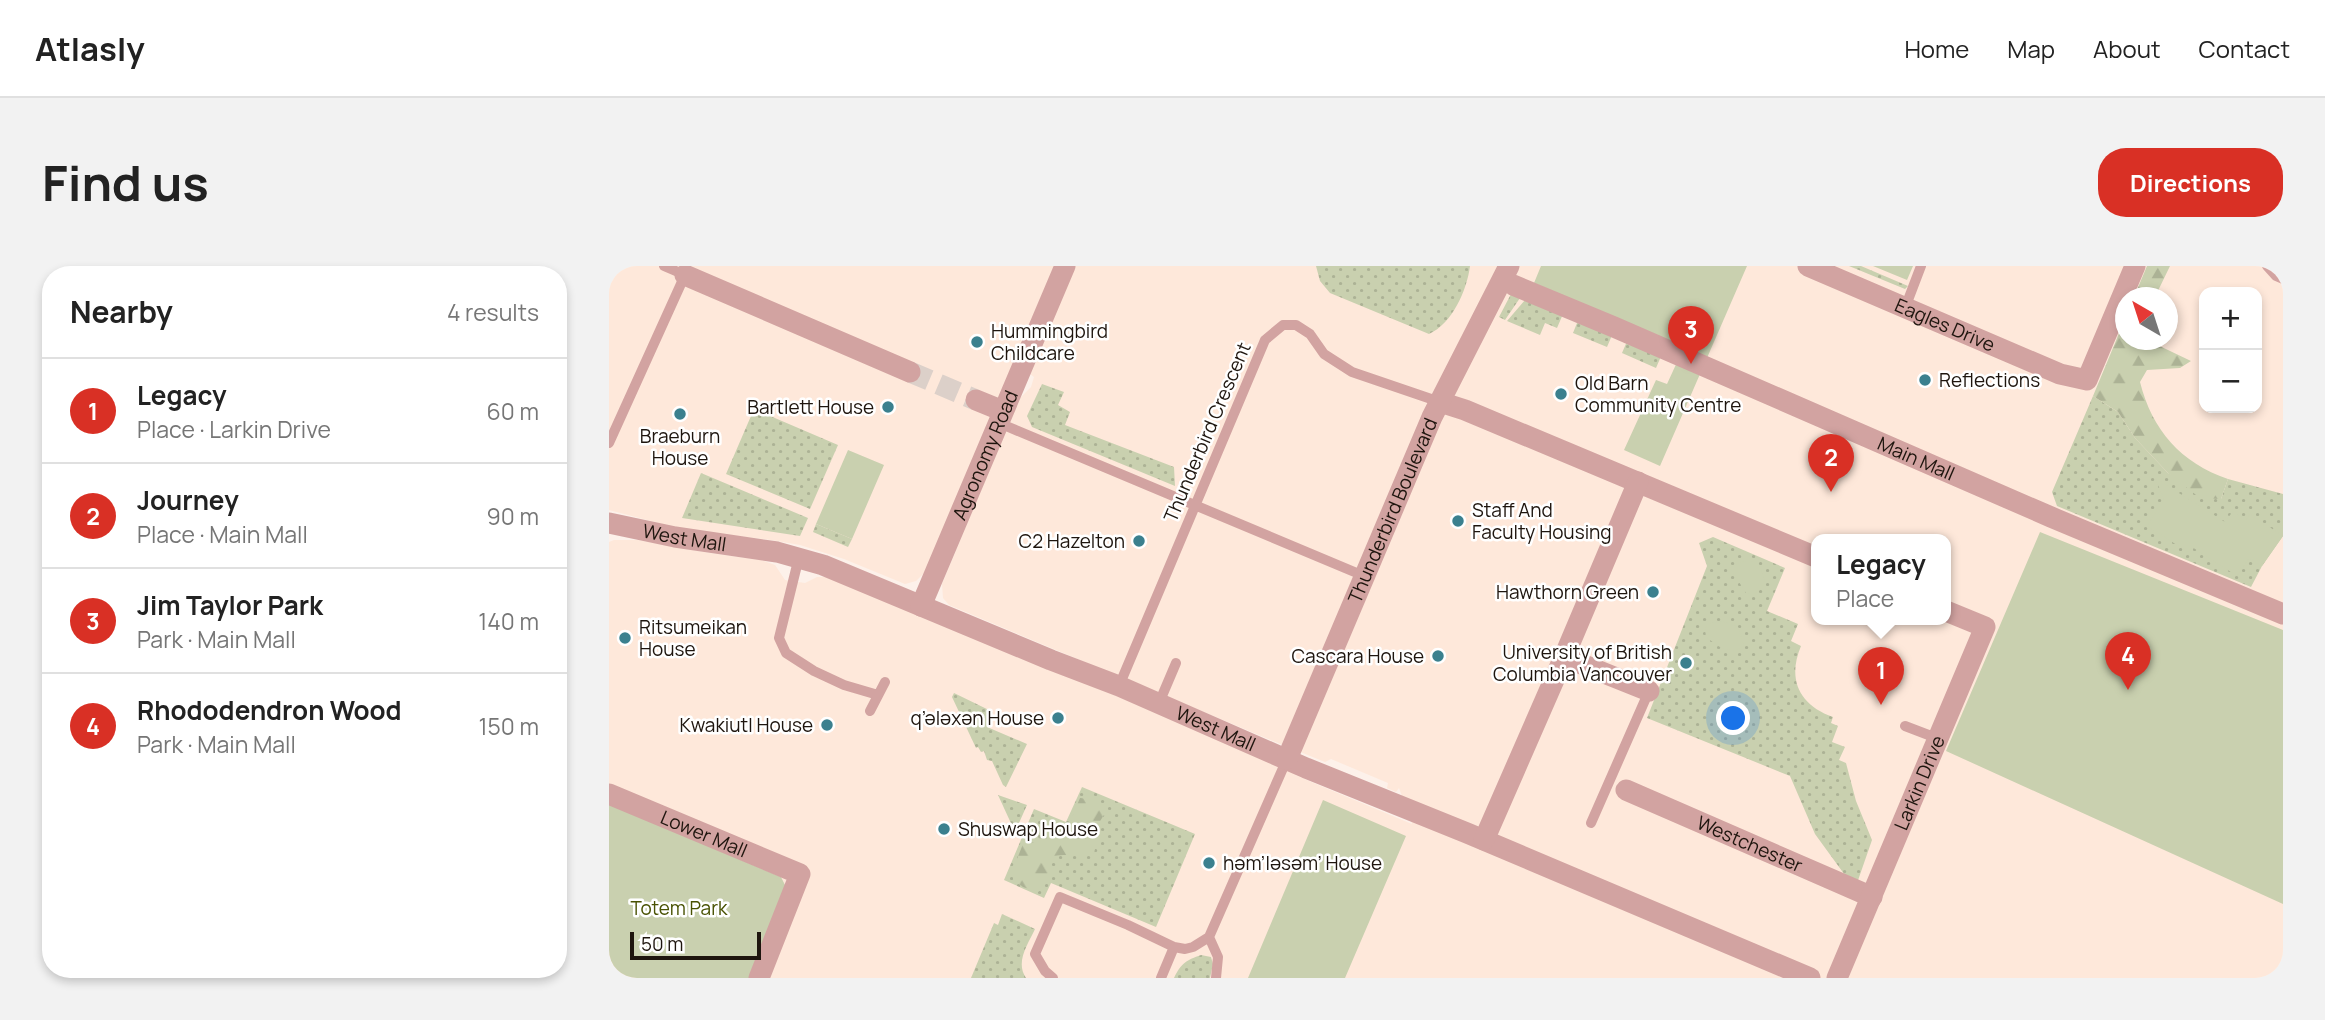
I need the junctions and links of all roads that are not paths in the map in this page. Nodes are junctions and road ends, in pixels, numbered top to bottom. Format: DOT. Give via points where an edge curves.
graph roads {
  1 [pos="664,266"];
  2 [pos="1065,266"];
  3 [pos="1808,266"];
  4 [pos="1921,266"];
  5 [pos="2135,266"];
  6 [pos="2267,266"];
  7 [pos="685,275"];
  8 [pos="1511,276"];
  9 [pos="2283,279"];
  10 [pos="1905,308"];
  11 [pos="909,372"];
  12 [pos="976,400"];
  13 [pos="1440,402"];
  14 [pos="1001,417"];
  15 [pos="609,443"];
  16 [pos="1638,482"];
  17 [pos="1195,505"];
  18 [pos="609,523"];
  19 [pos="1811,555"];
  20 [pos="799,557"];
  21 [pos="1364,576"];
  22 [pos="921,606"];
  23 [pos="1951,613"];
  24 [pos="2283,614"];
  25 [pos="1564,657"];
  26 [pos="1176,663"];
  27 [pos="885,682"];
  28 [pos="1119,686"];
  29 [pos="1649,691"];
  30 [pos="878,695"];
  31 [pos="1159,703"];
  32 [pos="870,711"];
  33 [pos="1905,726"];
  34 [pos="1939,739"];
  35 [pos="1287,759"];
  36 [pos="1626,790"];
  37 [pos="609,794"];
  38 [pos="1591,823"];
  39 [pos="1484,840"];
  40 [pos="1872,897"];
  41 [pos="1209,937"];
  42 [pos="1174,947"];
  43 [pos="759,978"];
  44 [pos="1053,978"];
  45 [pos="1161,978"];
  46 [pos="1216,978"];
  47 [pos="1809,978"];
  48 [pos="1837,978"];
  1 -- 7 [label="lane"];
  2 -- 14 [label="street, Agronomy Road"];
  3 -- 10 [label="street, Eagles Drive"];
  4 -- 10 [label="lane"];
  5 -- 10 [label="street, Eagles Drive" via="2087,380 2060,374"];
  6 -- 9 [label="lane"];
  7 -- 11 [label="street"];
  7 -- 15 [label="lane"];
  8 -- 13 [label="street, Thunderbird Boulevard"];
  8 -- 24 [label="street, Main Mall" via="1602,321 2063,523"];
  12 -- 14 [label="street"];
  13 -- 16 [label="street"];
  13 -- 17 [label="lane, Thunderbird Crescent" via="1352,372 1324,354 1310,334 1296,325 1283,325 1265,340"];
  13 -- 21 [label="street, Thunderbird Boulevard"];
  14 -- 17 [label="lane"];
  14 -- 22 [label="street, Agronomy Road"];
  16 -- 19 [label="street"];
  16 -- 25 [label="street"];
  17 -- 21 [label="lane"];
  17 -- 28 [label="lane, Thunderbird Crescent"];
  18 -- 20 [label="street, West Mall"];
  20 -- 22 [label="street, West Mall"];
  20 -- 30 [label="lane" via="779,638 786,653 844,685"];
  21 -- 35 [label="street, Thunderbird Boulevard"];
  22 -- 28 [label="street, West Mall" via="1054,653"];
  23 -- 34 [label="street, Larkin Drive" via="1985,627"];
  25 -- 29 [label="street"];
  25 -- 39 [label="street"];
  26 -- 31 [label="lane"];
  27 -- 30 [label="lane"];
  28 -- 31 [label="street, West Mall"];
  29 -- 38 [label="lane"];
  30 -- 32 [label="lane"];
  31 -- 35 [label="street, West Mall"];
  33 -- 34 [label="lane"];
  34 -- 40 [label="street, Larkin Drive"];
  35 -- 39 [label="street, West Mall"];
  35 -- 41 [label="lane"];
  36 -- 40 [label="street, Westchester"];
  37 -- 43 [label="street, Lower Mall" via="800,874"];
  39 -- 47 [label="street, West Mall"];
  40 -- 48 [label="street, Larkin Drive"];
  41 -- 42 [label="lane" via="1193,947"];
  41 -- 46 [label="lane" via="1218,957"];
  42 -- 44 [label="lane" via="1060,897 1035,954"];
  42 -- 45 [label="lane"];
}
